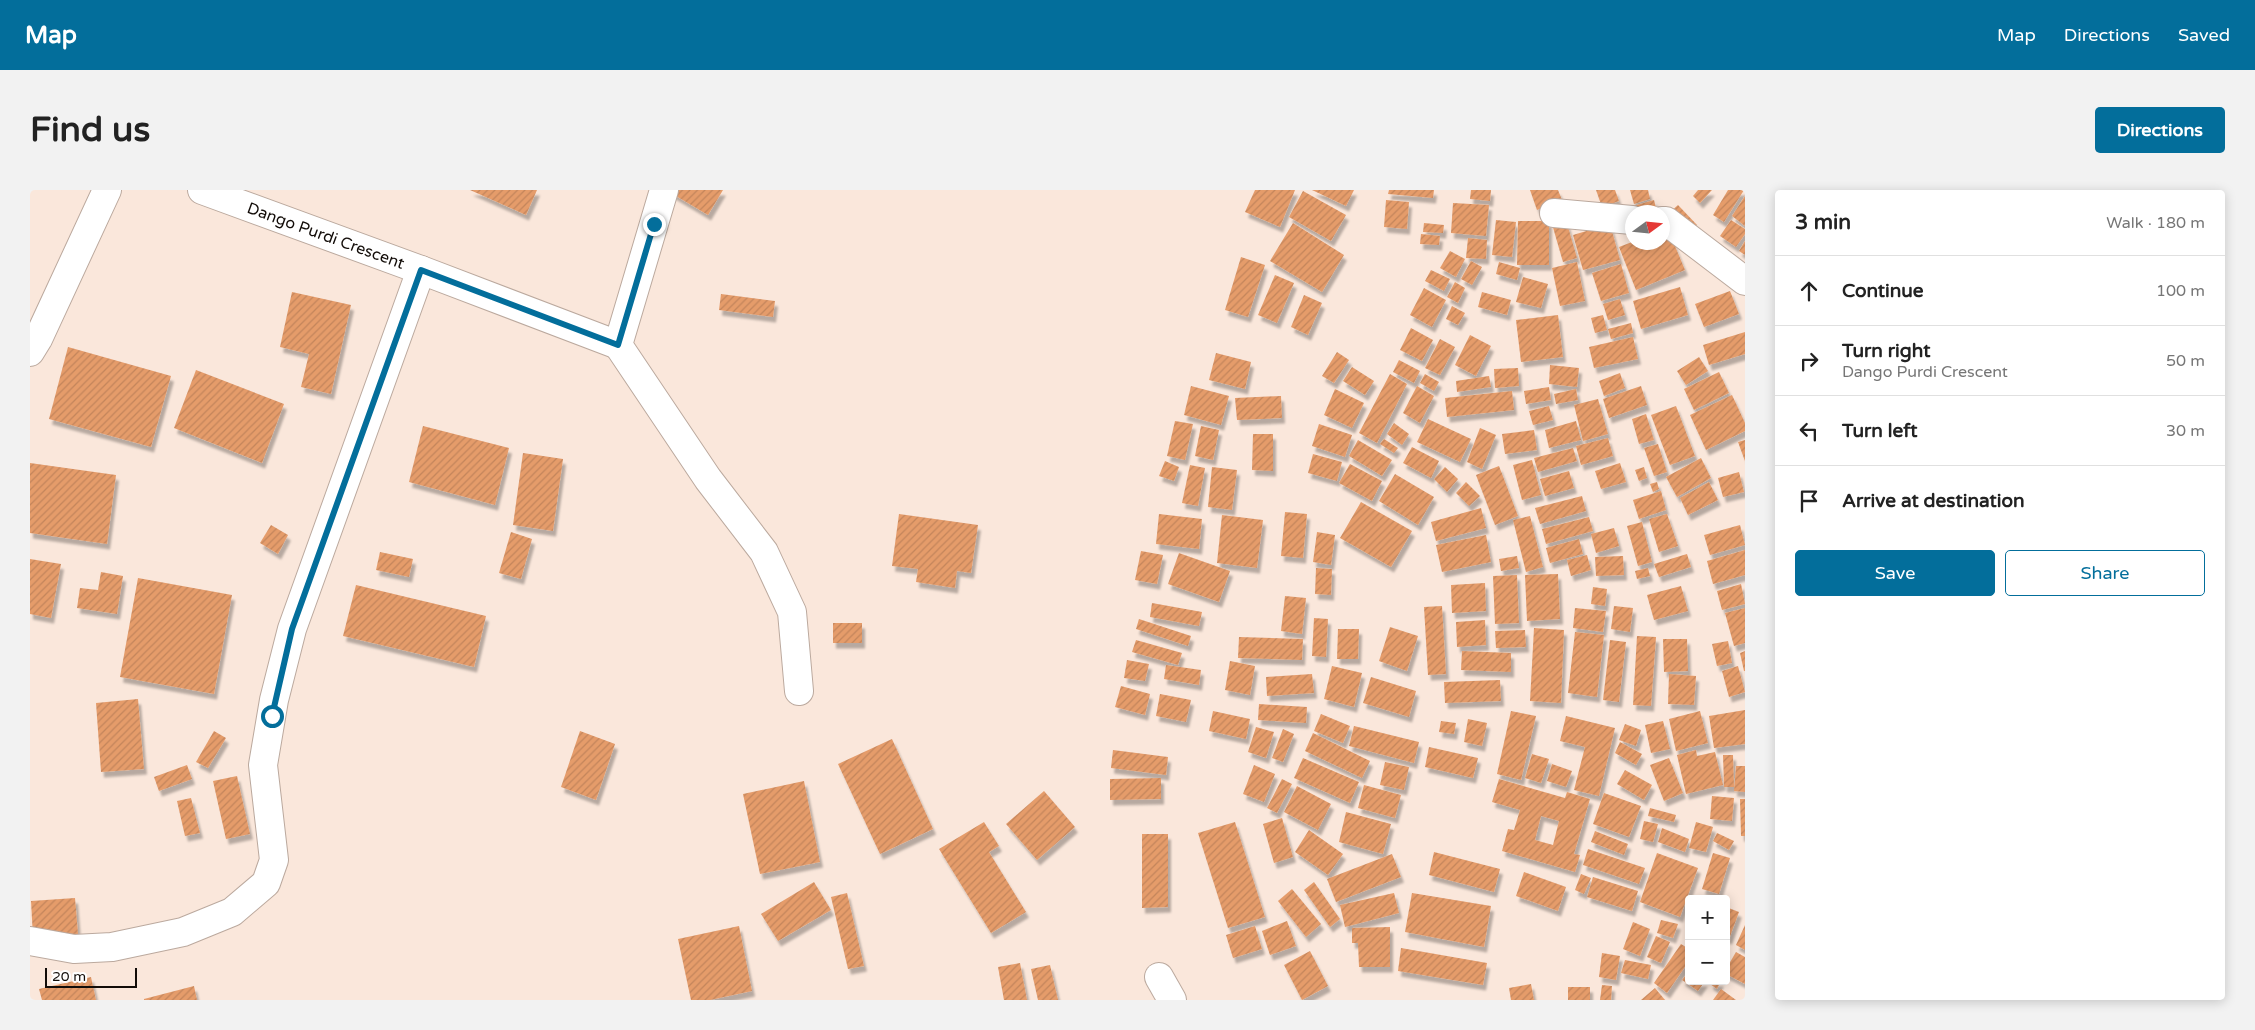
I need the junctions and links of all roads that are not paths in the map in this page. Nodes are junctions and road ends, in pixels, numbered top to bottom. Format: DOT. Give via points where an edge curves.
graph roads {
  1 [pos="107,190"];
  2 [pos="202,190"];
  3 [pos="664,190"];
  4 [pos="1554,214"];
  5 [pos="1625,219"];
  6 [pos="1670,224"];
  7 [pos="421,270"];
  8 [pos="1745,281"];
  9 [pos="618,345"];
  10 [pos="30,352"];
  11 [pos="799,691"];
  12 [pos="30,941"];
  13 [pos="1159,977"];
  14 [pos="1172,1000"];
  1 -- 10 [label="street"];
  2 -- 7 [label="street, Dango Purdi Crescent"];
  3 -- 9 [label="street"];
  4 -- 5 [label="street"];
  6 -- 8 [label="street"];
  7 -- 9 [label="street, Dango Purdi Crescent"];
  7 -- 12 [label="street" via="290,638 274,700 263,765 274,860 266,883 232,912 183,932 112,947 74,949"];
  9 -- 11 [label="street" via="708,480 764,552 792,612"];
  13 -- 14 [label="street"];
}
